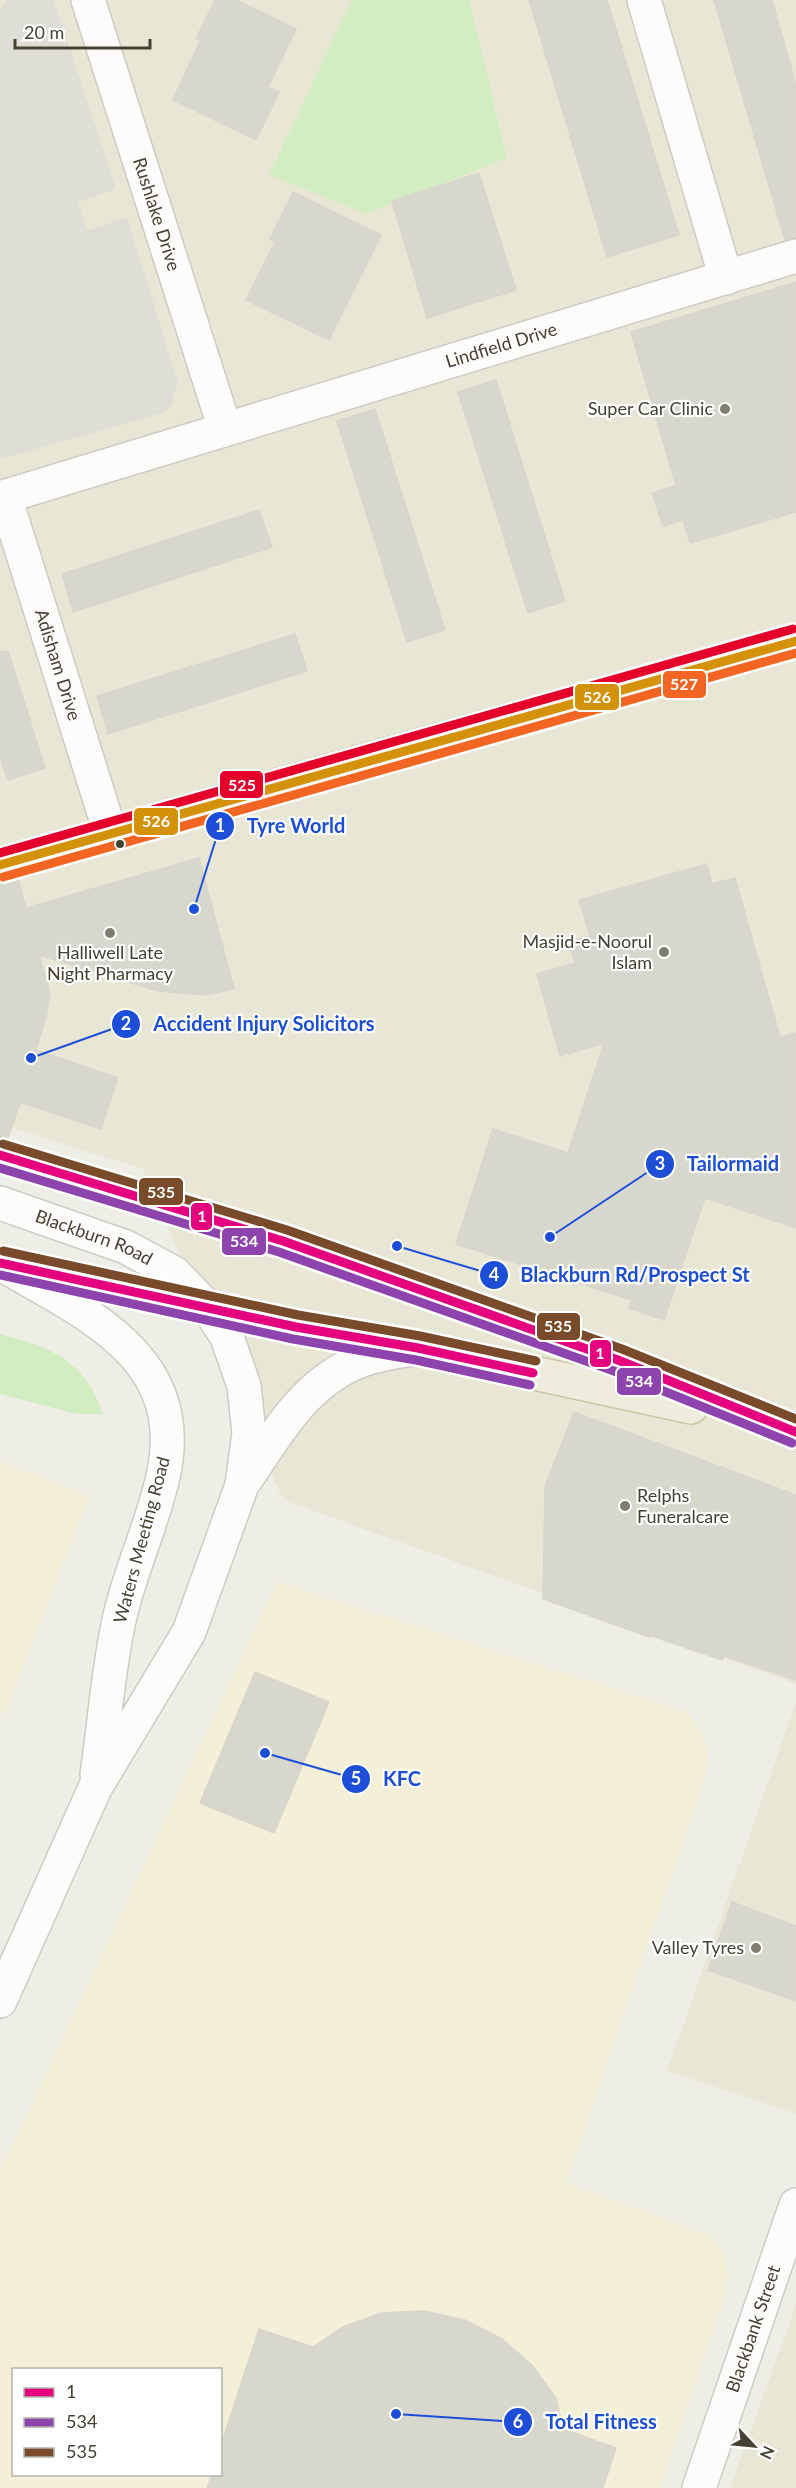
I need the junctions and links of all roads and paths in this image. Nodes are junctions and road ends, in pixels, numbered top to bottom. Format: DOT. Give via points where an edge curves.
graph roads {
  1 [pos="88,0"];
  2 [pos="644,0"];
  3 [pos="796,256"];
  4 [pos="726,278"];
  5 [pos="225,429"];
  6 [pos="3,498"];
  7 [pos="796,641"];
  8 [pos="111,832"];
  9 [pos="0,865"];
  10 [pos="0,1155"];
  11 [pos="0,1203"];
  12 [pos="0,1263"];
  13 [pos="208,1308"];
  14 [pos="418,1348"];
  15 [pos="789,1429"];
  16 [pos="242,1485"];
  17 [pos="95,1788"];
  18 [pos="0,2001"];
  19 [pos="796,2205"];
  20 [pos="699,2488"];
  1 -- 5 [label="street, Rushlake Drive"];
  2 -- 4 [label="street"];
  3 -- 4 [label="street, Lindfield Drive"];
  4 -- 5 [label="street, Lindfield Drive"];
  5 -- 6 [label="street, Lindfield Drive"];
  6 -- 8 [label="street, Adisham Drive"];
  7 -- 8 [label="main road"];
  8 -- 9 [label="main road"];
  10 -- 15 [label="highway, Blackburn Road" via="283,1241 618,1360"];
  11 -- 13 [label="street, Blackburn Road" via="126,1248 174,1273"];
  12 -- 13 [label="highway, Blackburn Road"];
  12 -- 17 [label="street, Waters Meeting Road" via="103,1324 126,1344 155,1386 166,1412 164,1473 120,1617"];
  13 -- 14 [label="highway, Blackburn Road"];
  13 -- 16 [label="street, Waters Meeting Road" via="227,1337 244,1386 249,1433"];
  14 -- 15 [label="highway, Blackburn Road"];
  14 -- 16 [label="street" via="357,1362 325,1379 296,1404"];
  16 -- 17 [label="street, Waters Meeting Road" via="189,1632"];
  17 -- 18 [label="street, Waters Meeting Road"];
  19 -- 20 [label="street, Blackbank Street"];
}
